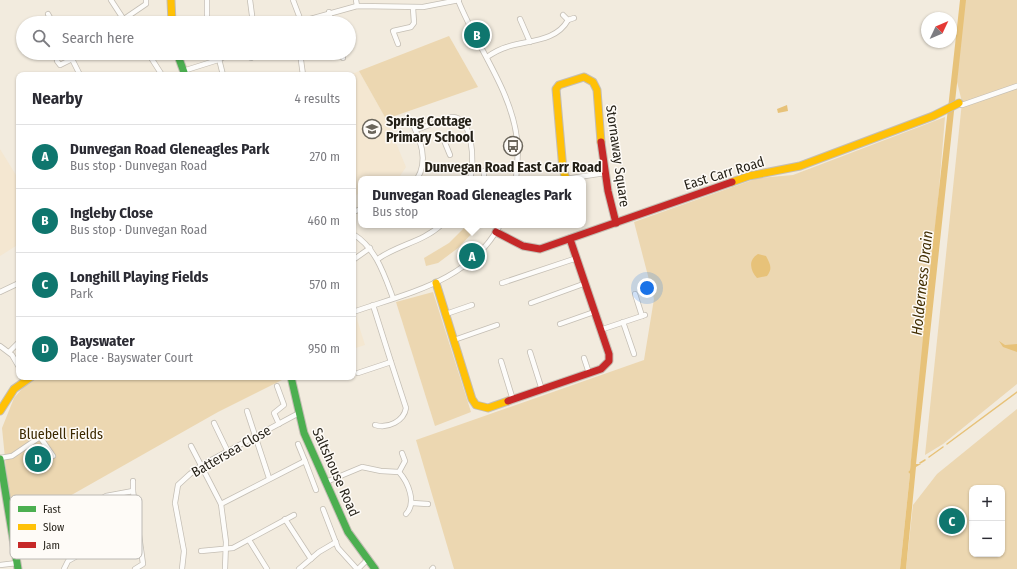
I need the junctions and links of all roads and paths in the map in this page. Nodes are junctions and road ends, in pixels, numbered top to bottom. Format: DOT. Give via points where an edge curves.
graph roads {
  1 [pos="146,0"];
  2 [pos="171,0"];
  3 [pos="207,0"];
  4 [pos="250,0"];
  5 [pos="293,0"];
  6 [pos="356,0"];
  7 [pos="459,0"];
  8 [pos="112,1"];
  9 [pos="437,2"];
  10 [pos="357,6"];
  11 [pos="413,8"];
  12 [pos="329,12"];
  13 [pos="56,14"];
  14 [pos="563,15"];
  15 [pos="50,16"];
  16 [pos="122,16"];
  17 [pos="131,16"];
  18 [pos="172,16"];
  19 [pos="207,16"];
  20 [pos="252,16"];
  21 [pos="297,16"];
  22 [pos="317,16"];
  23 [pos="330,16"];
  24 [pos="574,18"];
  25 [pos="520,19"];
  26 [pos="568,20"];
  27 [pos="530,42"];
  28 [pos="398,44"];
  29 [pos="486,57"];
  30 [pos="70,60"];
  31 [pos="72,60"];
  32 [pos="152,60"];
  33 [pos="179,60"];
  34 [pos="216,60"];
  35 [pos="219,60"];
  36 [pos="301,60"];
  37 [pos="57,61"];
  38 [pos="78,72"];
  39 [pos="160,72"];
  40 [pos="184,72"];
  41 [pos="186,72"];
  42 [pos="222,72"];
  43 [pos="303,72"];
  44 [pos="1017,86"];
  45 [pos="960,104"];
  46 [pos="412,122"];
  47 [pos="416,130"];
  48 [pos="443,138"];
  49 [pos="450,156"];
  50 [pos="605,172"];
  51 [pos="419,176"];
  52 [pos="470,176"];
  53 [pos="516,176"];
  54 [pos="564,176"];
  55 [pos="582,176"];
  56 [pos="616,223"];
  57 [pos="438,228"];
  58 [pos="498,228"];
  59 [pos="496,232"];
  60 [pos="356,236"];
  61 [pos="570,239"];
  62 [pos="370,248"];
  63 [pos="356,258"];
  64 [pos="577,258"];
  65 [pos="378,259"];
  66 [pos="436,283"];
  67 [pos="502,283"];
  68 [pos="16,284"];
  69 [pos="586,284"];
  70 [pos="0,292"];
  71 [pos="635,294"];
  72 [pos="393,298"];
  73 [pos="531,303"];
  74 [pos="472,304"];
  75 [pos="373,305"];
  76 [pos="356,311"];
  77 [pos="594,312"];
  78 [pos="446,314"];
  79 [pos="624,322"];
  80 [pos="560,324"];
  81 [pos="497,325"];
  82 [pos="600,330"];
  83 [pos="454,340"];
  84 [pos="16,345"];
  85 [pos="0,346"];
  86 [pos="9,352"];
  87 [pos="530,352"];
  88 [pos="634,354"];
  89 [pos="584,358"];
  90 [pos="16,362"];
  91 [pos="391,362"];
  92 [pos="501,362"];
  93 [pos="358,373"];
  94 [pos="589,373"];
  95 [pos="25,380"];
  96 [pos="292,380"];
  97 [pos="277,386"];
  98 [pos="542,390"];
  99 [pos="512,400"];
  100 [pos="0,411"];
  101 [pos="247,411"];
  102 [pos="298,413"];
  103 [pos="214,423"];
  104 [pos="279,424"];
  105 [pos="375,425"];
  106 [pos="255,437"];
  107 [pos="298,444"];
  108 [pos="191,446"];
  109 [pos="228,452"];
  110 [pos="402,453"];
  111 [pos="53,456"];
  112 [pos="0,458"];
  113 [pos="305,461"];
  114 [pos="202,465"];
  115 [pos="399,472"];
  116 [pos="269,478"];
  117 [pos="133,481"];
  118 [pos="326,482"];
  119 [pos="316,490"];
  120 [pos="133,491"];
  121 [pos="111,495"];
  122 [pos="133,495"];
  123 [pos="412,503"];
  124 [pos="221,504"];
  125 [pos="428,504"];
  126 [pos="323,509"];
  127 [pos="406,514"];
  128 [pos="294,515"];
  129 [pos="10,518"];
  130 [pos="285,519"];
  131 [pos="249,540"];
  132 [pos="336,542"];
  133 [pos="226,550"];
  134 [pos="201,551"];
  135 [pos="311,558"];
  136 [pos="72,559"];
  137 [pos="142,559"];
  138 [pos="367,560"];
  139 [pos="0,565"];
  140 [pos="18,566"];
  141 [pos="64,569"];
  142 [pos="135,569"];
  143 [pos="182,569"];
  144 [pos="225,569"];
  145 [pos="267,569"];
  146 [pos="299,569"];
  147 [pos="357,569"];
  148 [pos="374,569"];
  1 -- 17 [label="street" via="146,4"];
  2 -- 18 [label="street"];
  3 -- 19 [label="street"];
  4 -- 20 [label="street"];
  5 -- 21 [label="street"];
  6 -- 10 [label="street"];
  7 -- 9 [label="street"];
  7 -- 29 [label="street" via="466,20"];
  8 -- 16 [label="street"];
  9 -- 11 [label="street"];
  10 -- 11 [label="street"];
  10 -- 12 [label="street"];
  11 -- 28 [label="street" via="414,23 411,27 393,31"];
  12 -- 22 [label="street"];
  12 -- 23 [label="street"];
  13 -- 15 [label="street"];
  14 -- 26 [label="street"];
  24 -- 26 [label="street"];
  25 -- 27 [label="street"];
  26 -- 27 [label="street" via="556,33"];
  27 -- 29 [label="street" via="506,47"];
  29 -- 53 [label="street" via="513,118 518,155"];
  30 -- 37 [label="street" via="60,66"];
  31 -- 38 [label="street"];
  32 -- 39 [label="street"];
  33 -- 40 [label="street"];
  34 -- 41 [label="street"];
  35 -- 42 [label="street"];
  36 -- 43 [label="street"];
  44 -- 45 [label="street"];
  45 -- 56 [label="street, East Carr Road" via="800,166 749,176"];
  46 -- 47 [label="street"];
  47 -- 51 [label="street" via="423,156"];
  47 -- 52 [label="street" via="451,117 461,118 474,153"];
  48 -- 49 [label="street"];
  50 -- 54 [label="street, Stornaway Square" via="597,90 590,79 581,77 559,85 556,89"];
  50 -- 55 [label="street"];
  50 -- 56 [label="street, Stornaway Square"];
  56 -- 61 [label="street, East Carr Road"];
  57 -- 65 [label="street"];
  58 -- 59 [label="street"];
  59 -- 61 [label="street, East Carr Road" via="530,249 540,249"];
  59 -- 66 [label="street" via="469,262 456,273"];
  60 -- 62 [label="street"];
  61 -- 64 [label="street"];
  62 -- 63 [label="street"];
  62 -- 65 [label="street"];
  64 -- 67 [label="street"];
  64 -- 69 [label="street"];
  65 -- 72 [label="street"];
  66 -- 72 [label="street"];
  66 -- 78 [label="street"];
  68 -- 70 [label="street"];
  69 -- 73 [label="street"];
  69 -- 77 [label="street"];
  71 -- 79 [label="street" via="644,316"];
  72 -- 75 [label="street"];
  74 -- 78 [label="street"];
  75 -- 76 [label="street"];
  75 -- 91 [label="street"];
  77 -- 80 [label="street"];
  77 -- 82 [label="street"];
  78 -- 83 [label="street"];
  79 -- 82 [label="street"];
  79 -- 88 [label="street"];
  81 -- 83 [label="street"];
  82 -- 94 [label="street" via="610,359 601,369"];
  83 -- 99 [label="street" via="476,405 488,408"];
  84 -- 86 [label="street"];
  85 -- 86 [label="street"];
  86 -- 90 [label="street"];
  87 -- 98 [label="street"];
  89 -- 94 [label="street"];
  91 -- 93 [label="street"];
  91 -- 105 [label="street" via="406,408 405,415 398,422 380,427"];
  92 -- 99 [label="street"];
  94 -- 98 [label="street"];
  95 -- 100 [label="street" via="14,389"];
  96 -- 102 [label="street, Saltshouse Road"];
  97 -- 104 [label="street" via="284,405 274,412"];
  98 -- 99 [label="street"];
  101 -- 106 [label="street"];
  102 -- 104 [label="street, Battersea Close"];
  102 -- 118 [label="street, Saltshouse Road"];
  103 -- 109 [label="street"];
  104 -- 106 [label="street, Battersea Close"];
  106 -- 109 [label="street, Battersea Close"];
  106 -- 116 [label="street"];
  107 -- 113 [label="street"];
  108 -- 114 [label="street"];
  109 -- 114 [label="street, Battersea Close"];
  110 -- 115 [label="street" via="405,461"];
  111 -- 112 [label="street" via="40,437 12,456"];
  112 -- 129 [label="street"];
  113 -- 116 [label="street"];
  113 -- 119 [label="street"];
  114 -- 124 [label="street"];
  114 -- 143 [label="street, Battersea Close" via="178,485 176,503 184,551"];
  115 -- 118 [label="street" via="362,467"];
  115 -- 123 [label="street" via="408,487"];
  116 -- 124 [label="street"];
  117 -- 120 [label="street"];
  118 -- 138 [label="street, Saltshouse Road" via="348,532"];
  120 -- 121 [label="street"];
  120 -- 122 [label="street"];
  123 -- 125 [label="street"];
  123 -- 127 [label="street" via="411,510"];
  124 -- 133 [label="street"];
  126 -- 132 [label="street"];
  128 -- 130 [label="street"];
  130 -- 131 [label="street"];
  130 -- 135 [label="street"];
  131 -- 133 [label="street"];
  131 -- 145 [label="street"];
  132 -- 135 [label="street"];
  132 -- 147 [label="street"];
  133 -- 134 [label="street"];
  133 -- 144 [label="street"];
  135 -- 146 [label="street"];
  136 -- 141 [label="street"];
  137 -- 142 [label="street" via="143,564"];
  138 -- 147 [label="street"];
  138 -- 148 [label="street, Saltshouse Road"];
  139 -- 140 [label="street"];
}
